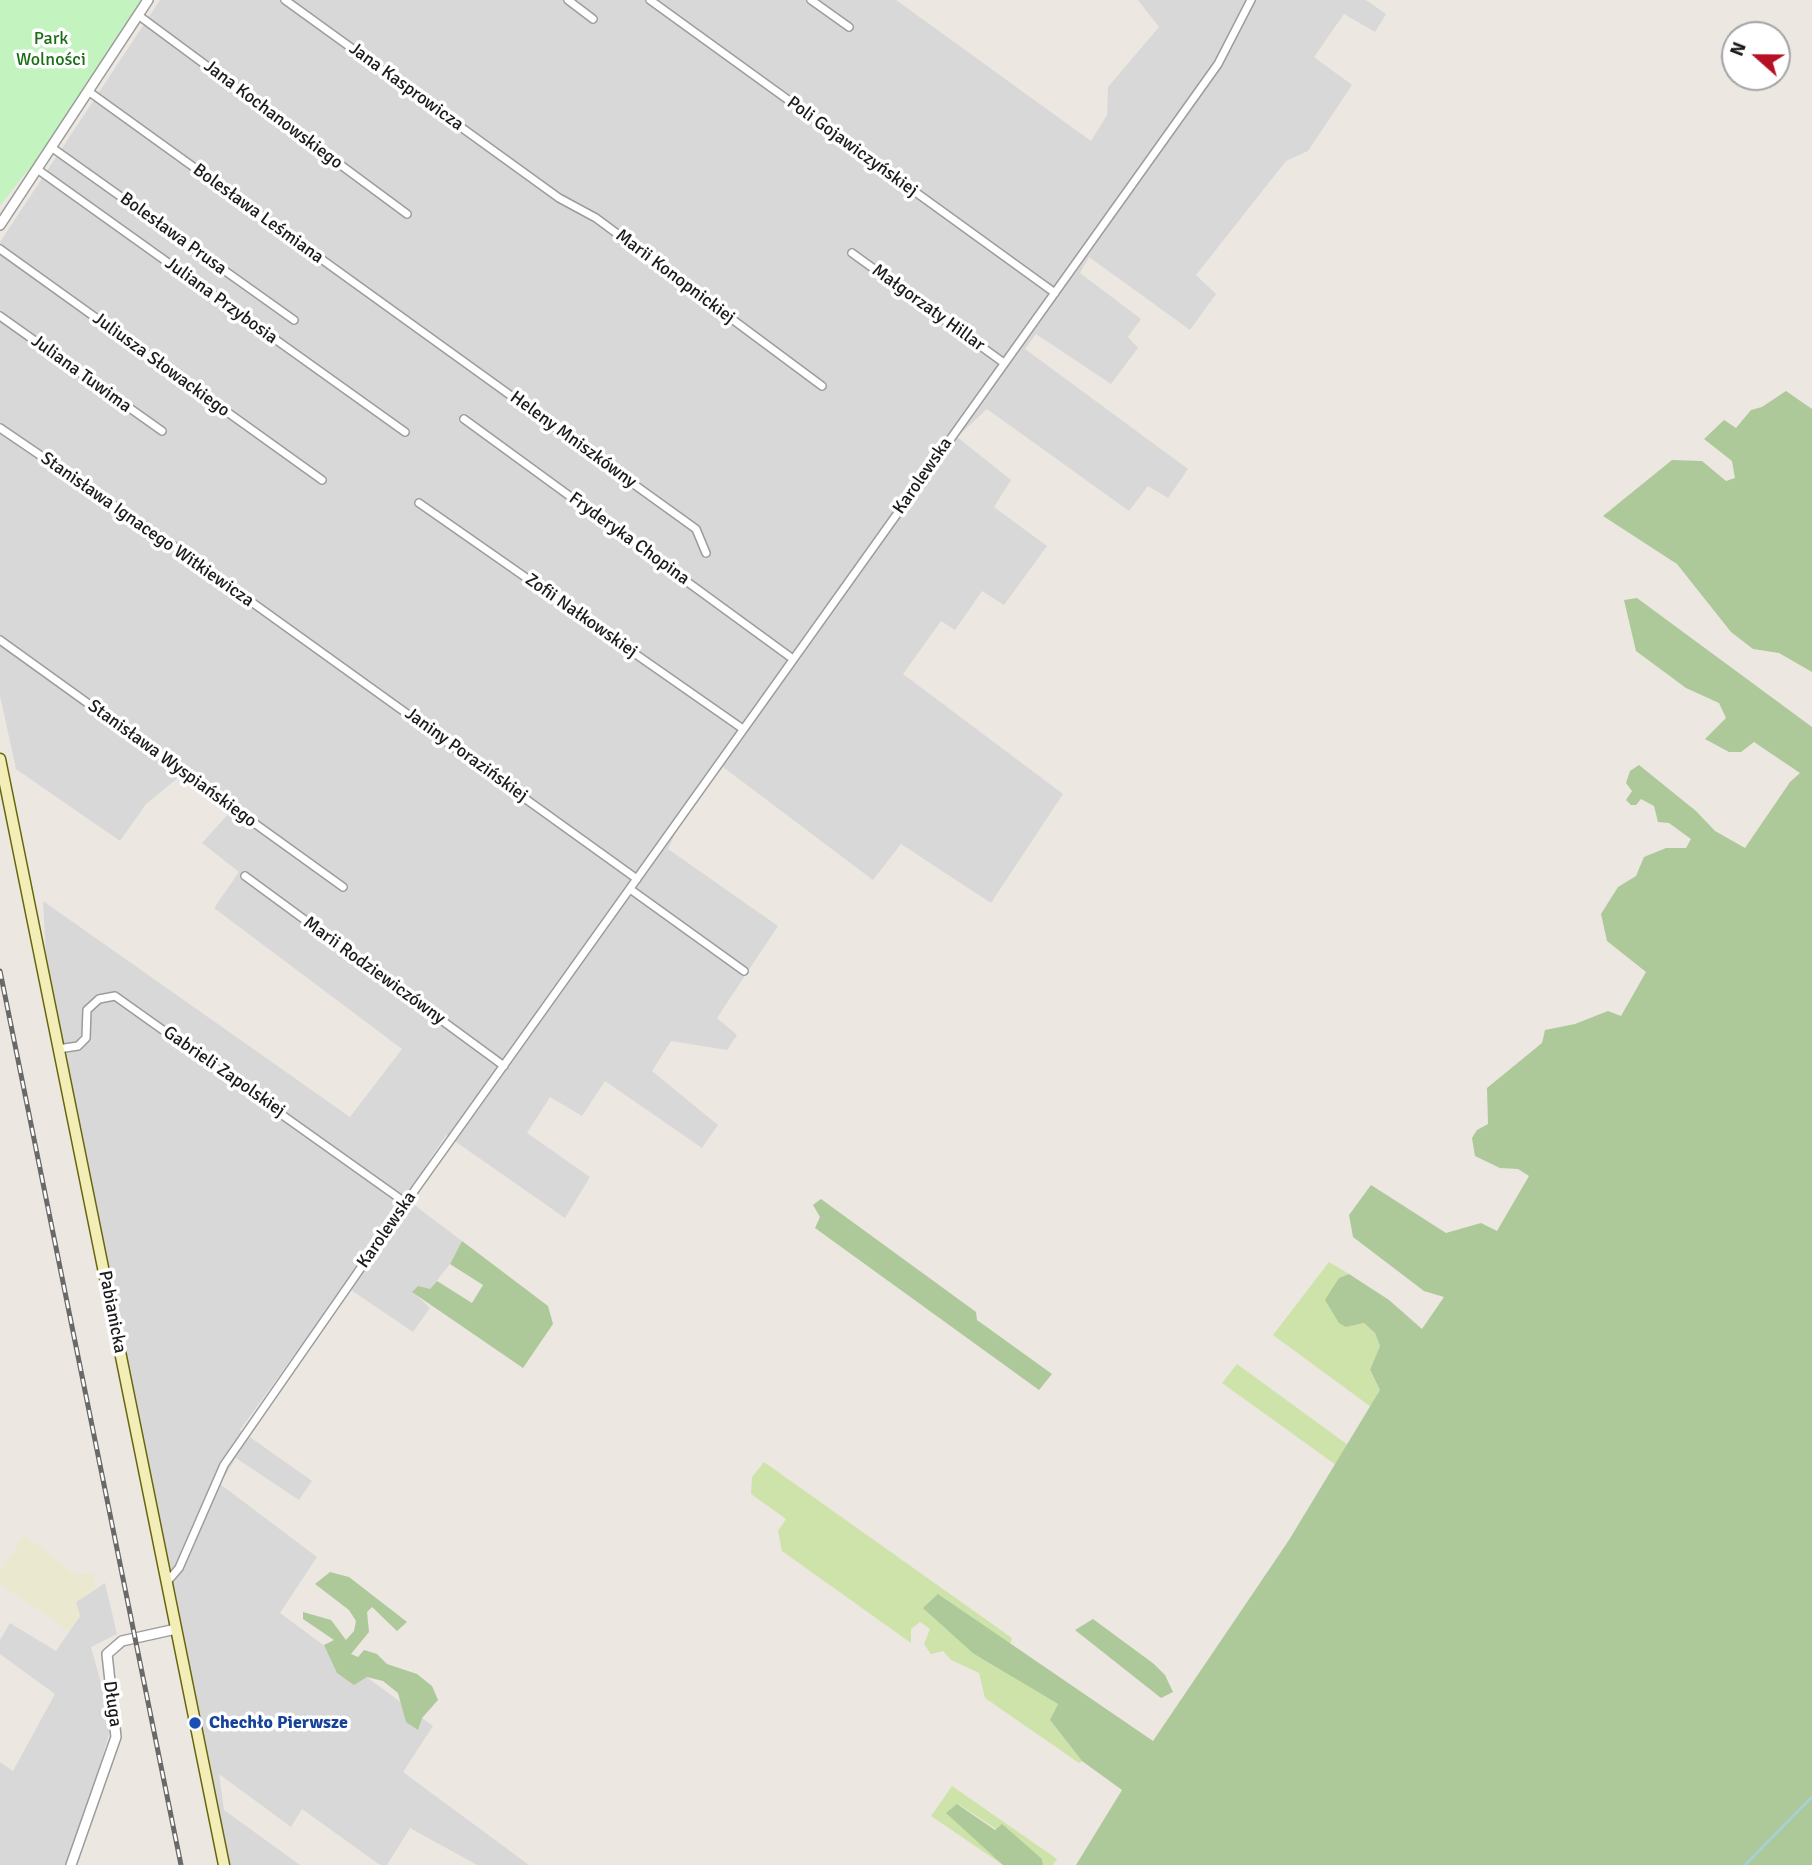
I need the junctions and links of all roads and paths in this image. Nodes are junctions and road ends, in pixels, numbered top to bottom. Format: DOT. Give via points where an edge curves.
graph roads {
  1 [pos="148,0"];
  2 [pos="285,0"];
  3 [pos="568,0"];
  4 [pos="650,0"];
  5 [pos="811,0"];
  6 [pos="1251,0"];
  7 [pos="138,15"];
  8 [pos="593,19"];
  9 [pos="849,27"];
  10 [pos="88,91"];
  11 [pos="51,148"];
  12 [pos="37,169"];
  13 [pos="526,173"];
  14 [pos="407,214"];
  15 [pos="0,225"];
  16 [pos="0,249"];
  17 [pos="852,253"];
  18 [pos="1055,293"];
  19 [pos="0,316"];
  20 [pos="294,320"];
  21 [pos="429,335"];
  22 [pos="1004,363"];
  23 [pos="822,386"];
  24 [pos="464,419"];
  25 [pos="0,428"];
  26 [pos="162,431"];
  27 [pos="405,432"];
  28 [pos="322,480"];
  29 [pos="419,503"];
  30 [pos="706,554"];
  31 [pos="293,634"];
  32 [pos="0,640"];
  33 [pos="793,659"];
  34 [pos="743,729"];
  35 [pos="0,760"];
  36 [pos="245,876"];
  37 [pos="637,879"];
  38 [pos="343,887"];
  39 [pos="630,889"];
  40 [pos="744,971"];
  41 [pos="58,1049"];
  42 [pos="504,1066"];
  43 [pos="406,1203"];
  44 [pos="166,1583"];
  45 [pos="176,1629"];
  46 [pos="71,1865"];
  47 [pos="224,1865"];
  1 -- 7 [label="street"];
  2 -- 13 [label="street, Jana Kasprowicza"];
  3 -- 8 [label="street"];
  4 -- 18 [label="street, Poli Gojawiczyńskiej"];
  5 -- 9 [label="street"];
  6 -- 18 [label="street, Karolewska" via="1218,64"];
  7 -- 10 [label="street"];
  7 -- 14 [label="street, Jana Kochanowskiego"];
  10 -- 11 [label="street"];
  10 -- 21 [label="street, Bolesława Leśmiana"];
  11 -- 12 [label="street"];
  11 -- 20 [label="street, Bolesława Prusa"];
  12 -- 15 [label="street"];
  12 -- 27 [label="street, Juliana Przybosia"];
  13 -- 23 [label="street, Marii Konopnickiej" via="596,218"];
  16 -- 28 [label="street, Juliusza Słowackiego"];
  17 -- 22 [label="street, Małgorzaty Hillar"];
  18 -- 22 [label="street, Karolewska"];
  19 -- 26 [label="street, Juliana Tuwima"];
  21 -- 30 [label="street, Heleny Mniszkówny" via="695,529"];
  22 -- 33 [label="street, Karolewska"];
  24 -- 33 [label="street, Fryderyka Chopina"];
  25 -- 31 [label="street, Stanisława Ignacego Witkiewicza"];
  29 -- 34 [label="street, Zofii Nałkowskiej"];
  31 -- 37 [label="street, Janiny Porazińskiej"];
  32 -- 38 [label="street, Stanisława Wyspiańskiego"];
  33 -- 34 [label="street, Karolewska"];
  34 -- 37 [label="street, Karolewska"];
  35 -- 41 [label="main road, Pabianicka"];
  36 -- 42 [label="street, Marii Rodziewiczówny"];
  37 -- 39 [label="street, Karolewska"];
  39 -- 40 [label="street"];
  39 -- 42 [label="street, Karolewska"];
  41 -- 43 [label="street, Gabrieli Zapolskiej" via="78,1046 86,1038 87,1010 99,999 115,996"];
  41 -- 44 [label="main road, Pabianicka"];
  42 -- 43 [label="street, Karolewska"];
  43 -- 44 [label="street, Karolewska" via="224,1465 179,1567"];
  44 -- 45 [label="main road, Pabianicka"];
  45 -- 46 [label="street, Długa" via="122,1641 107,1654 116,1737"];
  45 -- 47 [label="main road, Pabianicka"];
}
